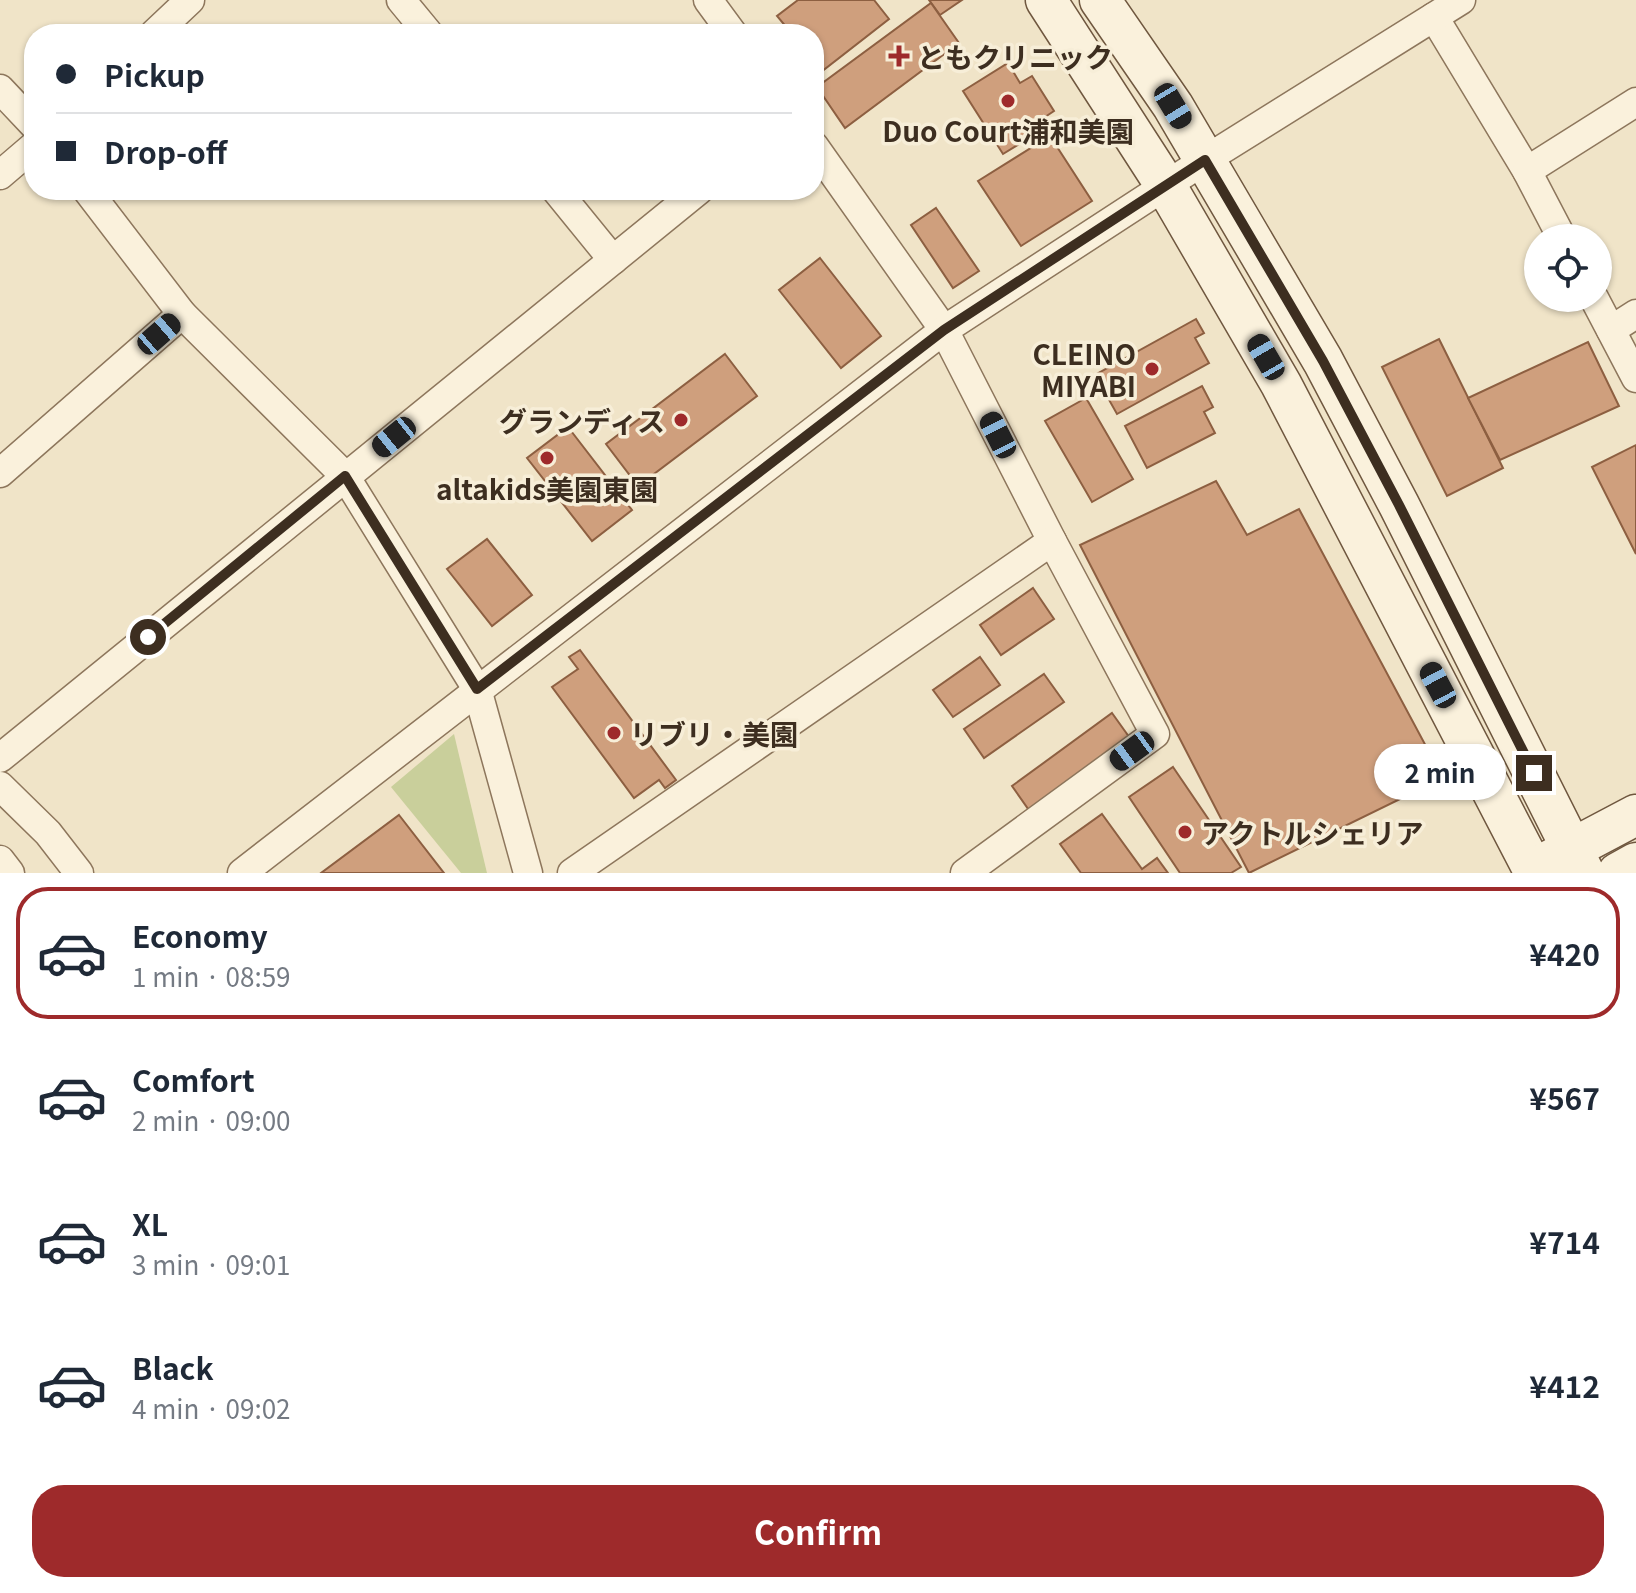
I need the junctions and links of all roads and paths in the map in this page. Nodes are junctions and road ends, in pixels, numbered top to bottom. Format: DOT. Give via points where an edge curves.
graph roads {
  1 [pos="190,0"];
  2 [pos="401,0"];
  3 [pos="708,0"];
  4 [pos="1046,0"];
  5 [pos="1100,0"];
  6 [pos="1461,0"];
  7 [pos="1434,17"];
  8 [pos="165,24"];
  9 [pos="421,24"];
  10 [pos="726,24"];
  11 [pos="0,89"];
  12 [pos="1636,102"];
  13 [pos="24,114"];
  14 [pos="24,155"];
  15 [pos="824,160"];
  16 [pos="1205,160"];
  17 [pos="1527,171"];
  18 [pos="0,175"];
  19 [pos="1166,186"];
  20 [pos="95,200"];
  21 [pos="564,200"];
  22 [pos="687,200"];
  23 [pos="1555,224"];
  24 [pos="613,260"];
  25 [pos="1601,312"];
  26 [pos="182,314"];
  27 [pos="1636,314"];
  28 [pos="944,330"];
  29 [pos="1611,330"];
  30 [pos="1636,378"];
  31 [pos="0,473"];
  32 [pos="345,476"];
  33 [pos="1052,541"];
  34 [pos="477,689"];
  35 [pos="0,758"];
  36 [pos="0,786"];
  37 [pos="1636,815"];
  38 [pos="0,860"];
  39 [pos="1578,861"];
  40 [pos="1636,863"];
  41 [pos="1531,872"];
  42 [pos="10,873"];
  43 [pos="79,873"];
  44 [pos="242,873"];
  45 [pos="528,873"];
  46 [pos="572,873"];
  47 [pos="965,873"];
  48 [pos="1618,873"];
  1 -- 8 [label="street"];
  2 -- 9 [label="street"];
  3 -- 10 [label="street"];
  4 -- 19 [label="street"];
  5 -- 16 [label="street"];
  6 -- 7 [label="street"];
  7 -- 16 [label="street"];
  7 -- 17 [label="street"];
  11 -- 13 [label="street"];
  12 -- 17 [label="street"];
  14 -- 18 [label="street"];
  15 -- 28 [label="street"];
  16 -- 19 [label="street"];
  16 -- 39 [label="street" via="1323,361"];
  17 -- 23 [label="street"];
  19 -- 28 [label="street"];
  19 -- 41 [label="street" via="1281,384"];
  20 -- 26 [label="street"];
  21 -- 24 [label="street"];
  22 -- 24 [label="street"];
  24 -- 32 [label="street"];
  25 -- 29 [label="street"];
  26 -- 31 [label="street"];
  26 -- 32 [label="street"];
  27 -- 29 [label="street"];
  28 -- 33 [label="street"];
  28 -- 34 [label="street"];
  29 -- 30 [label="street"];
  32 -- 34 [label="street"];
  32 -- 35 [label="street"];
  33 -- 46 [label="street"];
  33 -- 47 [label="street" via="1155,734"];
  34 -- 44 [label="street"];
  34 -- 45 [label="street"];
  36 -- 43 [label="street"];
  37 -- 39 [label="street"];
  38 -- 42 [label="street"];
  39 -- 41 [label="street"];
  40 -- 48 [label="street"];
}
